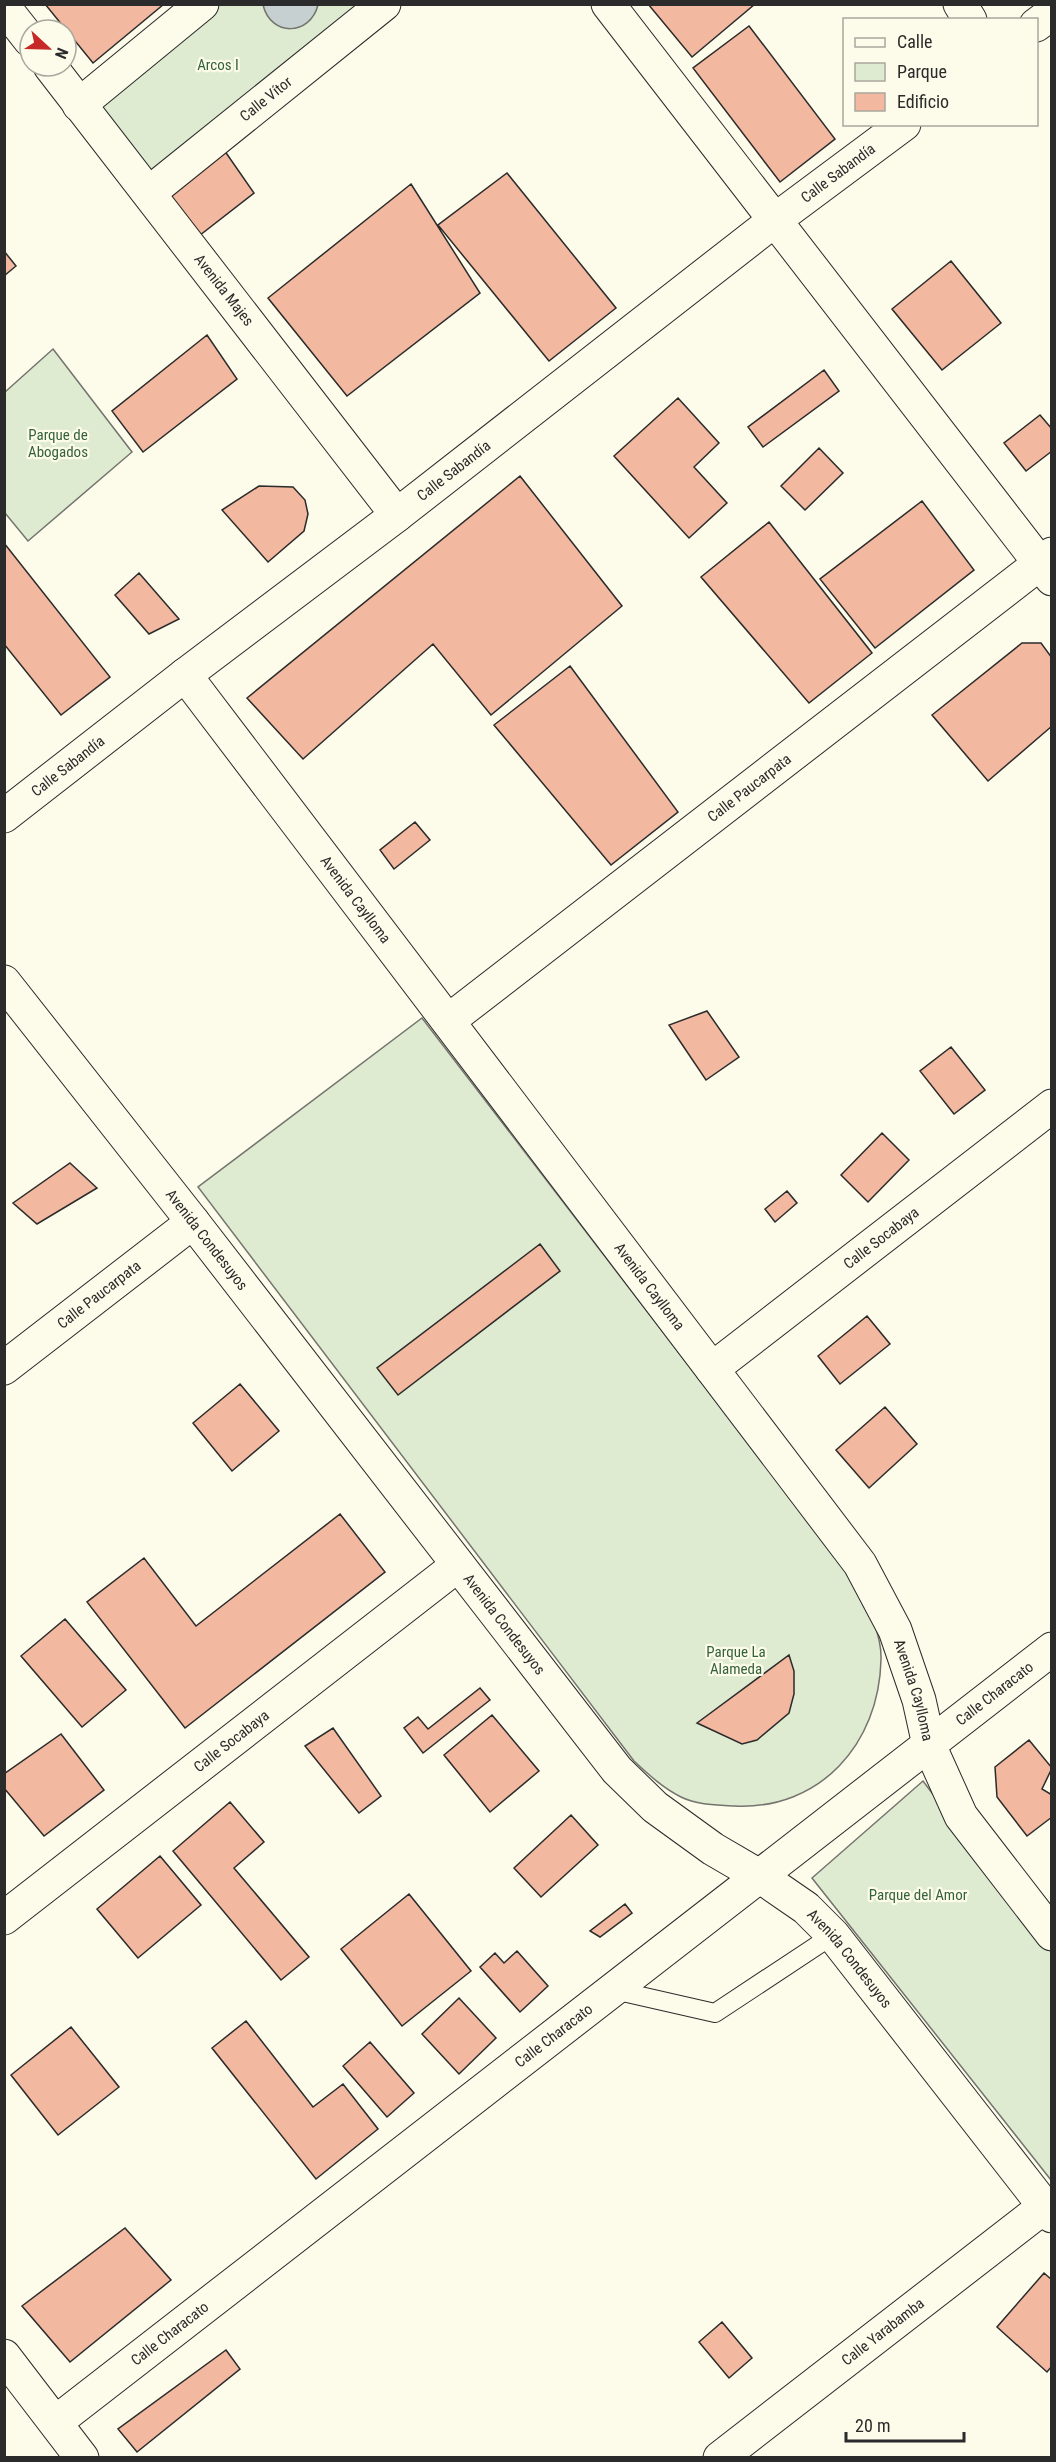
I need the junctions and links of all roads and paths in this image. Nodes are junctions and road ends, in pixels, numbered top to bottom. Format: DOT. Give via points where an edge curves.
graph roads {
  1 [pos="202,4"];
  2 [pos="384,4"];
  3 [pos="608,4"];
  4 [pos="960,4"];
  5 [pos="4,7"];
  6 [pos="1052,13"];
  7 [pos="969,18"];
  8 [pos="1038,24"];
  9 [pos="18,25"];
  10 [pos="59,78"];
  11 [pos="79,105"];
  12 [pos="901,126"];
  13 [pos="149,193"];
  14 [pos="775,220"];
  15 [pos="397,515"];
  16 [pos="1048,566"];
  17 [pos="185,675"];
  18 [pos="4,816"];
  19 [pos="4,982"];
  20 [pos="448,1022"];
  21 [pos="1052,1106"];
  22 [pos="193,1222"];
  23 [pos="4,1368"];
  24 [pos="712,1369"];
  25 [pos="459,1565"];
  26 [pos="1052,1648"];
  27 [pos="929,1744"];
  28 [pos="761,1877"];
  29 [pos="4,1918"];
  30 [pos="1052,1934"];
  31 [pos="833,1935"];
  32 [pos="614,1990"];
  33 [pos="1048,2212"];
  34 [pos="4,2356"];
  35 [pos="56,2422"];
  36 [pos="82,2457"];
  37 [pos="720,2457"];
  1 -- 11 [label="street"];
  2 -- 13 [label="street, Calle Vítor"];
  3 -- 14 [label="street"];
  4 -- 7 [label="street"];
  5 -- 9 [label="street"];
  6 -- 8 [label="street"];
  10 -- 11 [label="street, Avenida Majes"];
  11 -- 13 [label="street, Avenida Majes"];
  12 -- 14 [label="street, Calle Sabandía"];
  13 -- 15 [label="street, Avenida Majes"];
  14 -- 15 [label="street, Calle Sabandía"];
  14 -- 16 [label="street"];
  15 -- 17 [label="street, Calle Sabandía"];
  16 -- 20 [label="street, Calle Paucarpata"];
  17 -- 18 [label="street, Calle Sabandía"];
  17 -- 20 [label="street, Avenida Caylloma"];
  19 -- 22 [label="street, Avenida Condesuyos"];
  20 -- 24 [label="street, Avenida Caylloma"];
  21 -- 24 [label="street, Calle Socabaya"];
  22 -- 23 [label="street, Calle Paucarpata"];
  22 -- 25 [label="street, Avenida Condesuyos"];
  24 -- 27 [label="street, Avenida Caylloma" via="860,1564 895,1630"];
  25 -- 28 [label="street, Avenida Condesuyos" via="617,1770 655,1807 713,1849"];
  25 -- 29 [label="street, Calle Socabaya"];
  26 -- 27 [label="street, Calle Characato"];
  27 -- 28 [label="street, Calle Characato"];
  27 -- 30 [label="street, Avenida Caylloma" via="961,1816"];
  28 -- 31 [label="street, Avenida Condesuyos" via="806,1908"];
  28 -- 32 [label="street, Calle Characato"];
  31 -- 32 [label="lane" via="715,2013"];
  31 -- 33 [label="street, Avenida Condesuyos"];
  32 -- 35 [label="street, Calle Characato"];
  33 -- 37 [label="street, Calle Yarabamba"];
  34 -- 35 [label="street"];
  35 -- 36 [label="street"];
}
